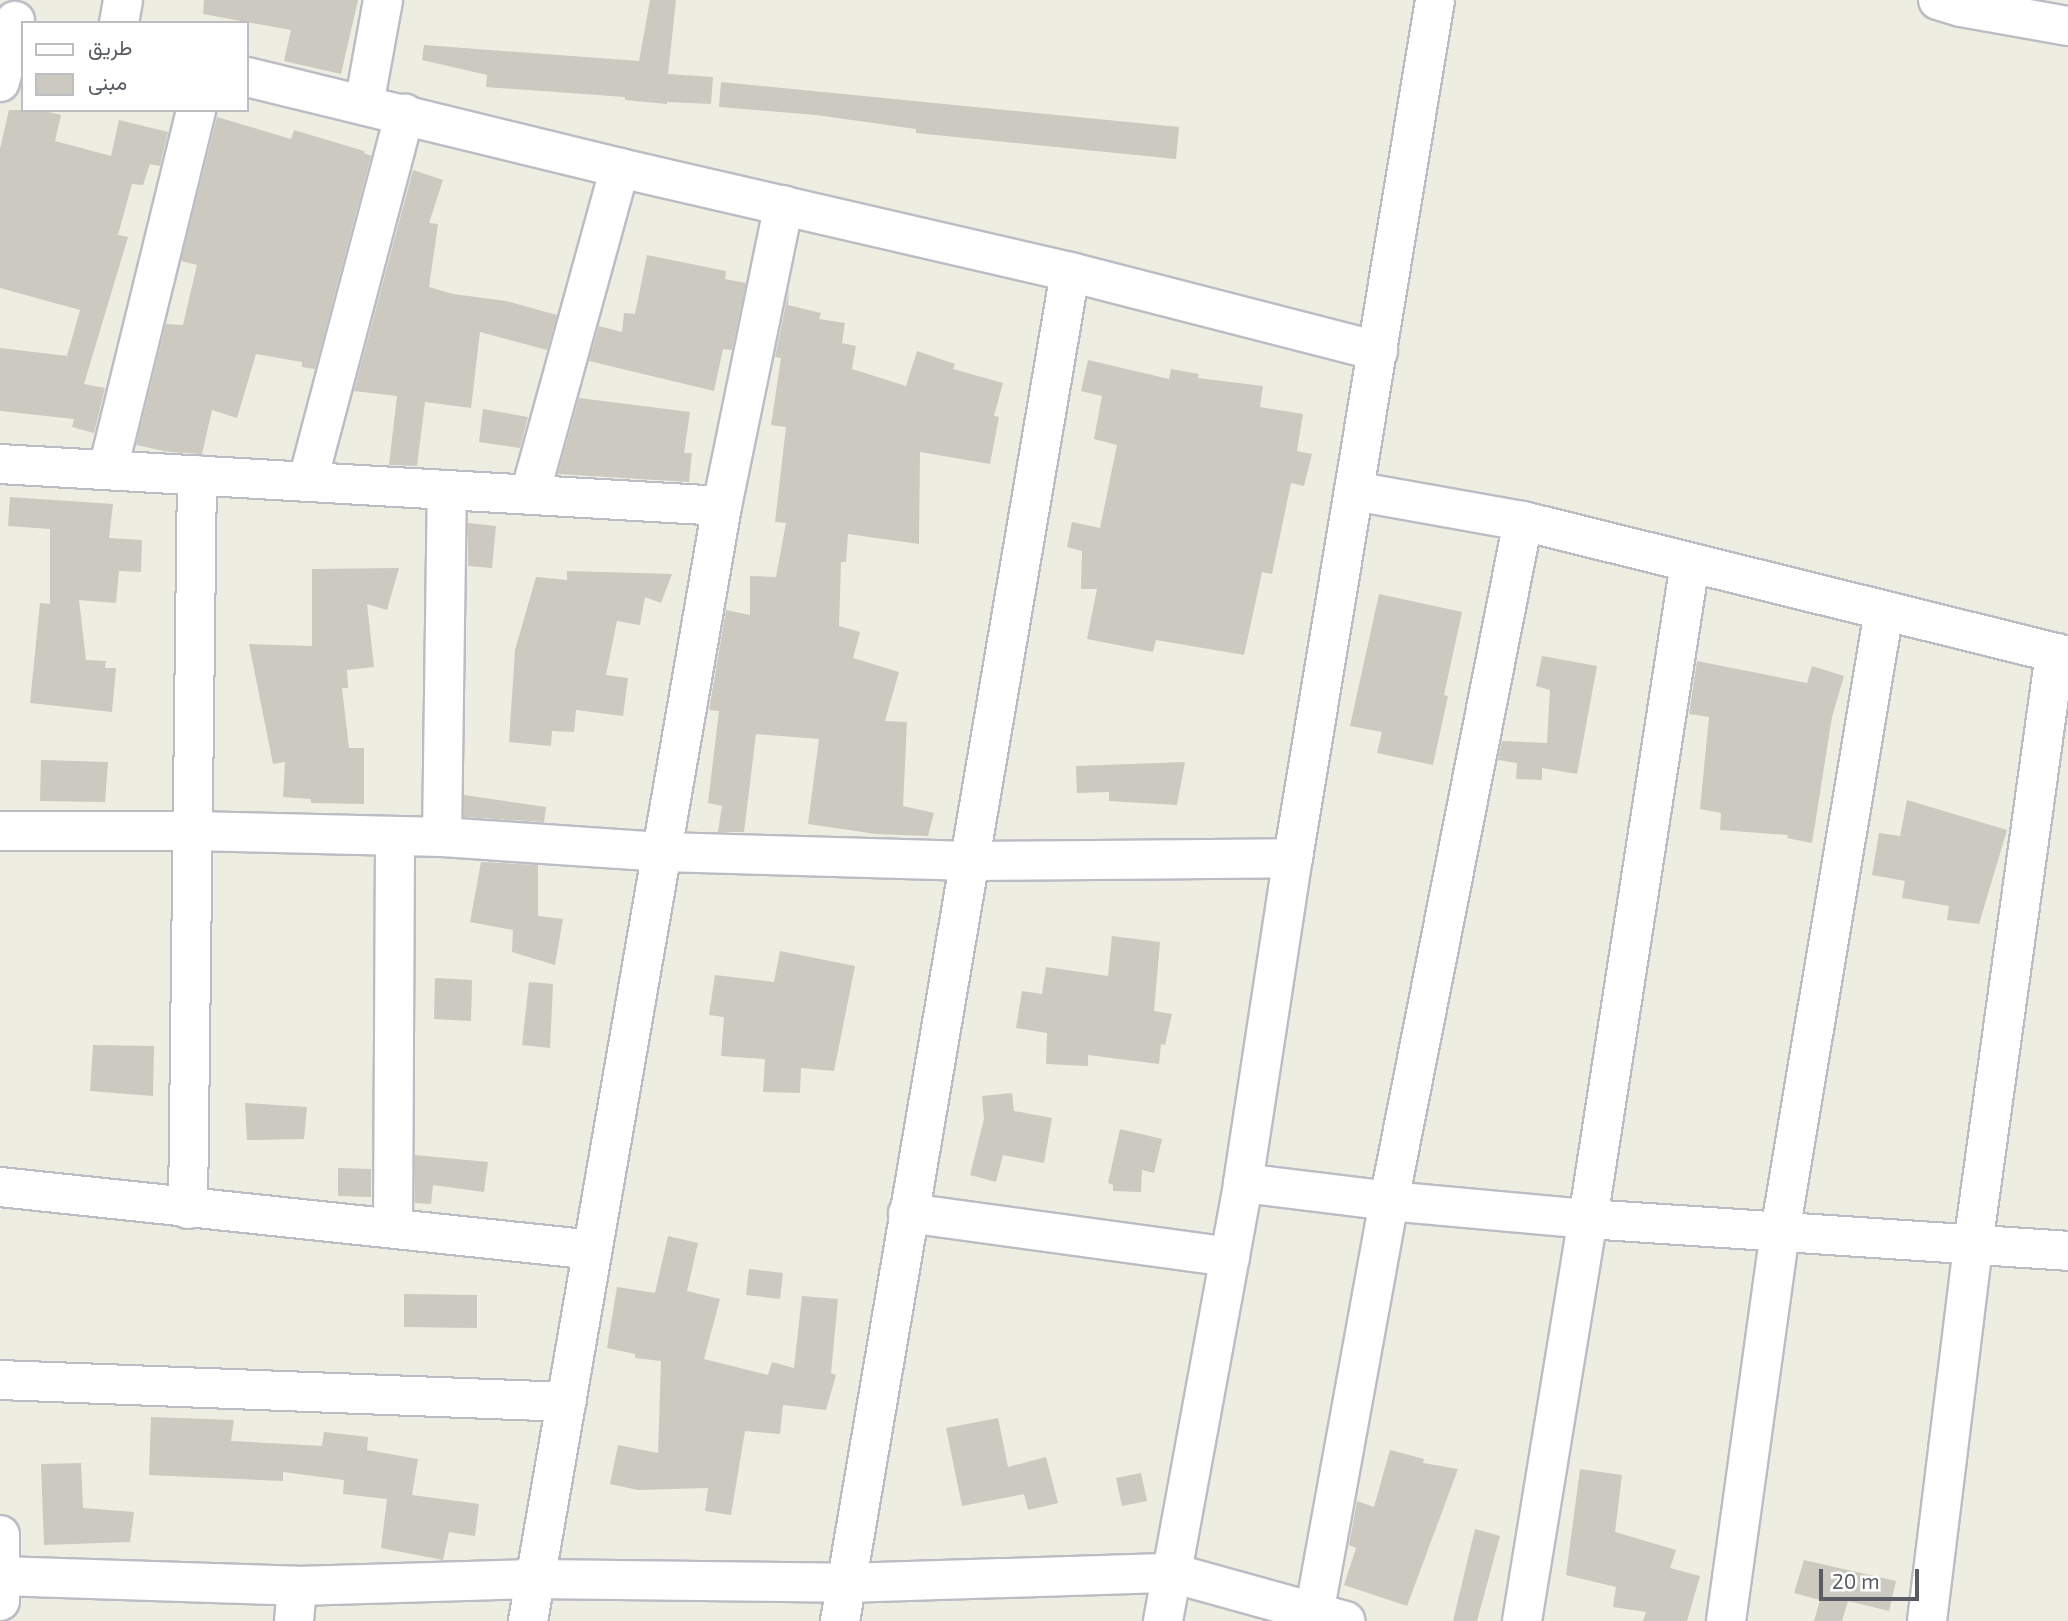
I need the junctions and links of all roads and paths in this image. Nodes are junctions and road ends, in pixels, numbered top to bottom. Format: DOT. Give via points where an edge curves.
graph roads {
  1 [pos="123,0"];
  2 [pos="383,0"];
  3 [pos="1435,0"];
  4 [pos="1938,0"];
  5 [pos="13,21"];
  6 [pos="119,21"];
  7 [pos="2068,26"];
  8 [pos="248,77"];
  9 [pos="0,82"];
  10 [pos="364,105"];
  11 [pos="196,112"];
  12 [pos="405,114"];
  13 [pos="620,168"];
  14 [pos="784,205"];
  15 [pos="1070,272"];
  16 [pos="1378,351"];
  17 [pos="0,464"];
  18 [pos="108,469"];
  19 [pos="197,475"];
  20 [pos="308,480"];
  21 [pos="447,490"];
  22 [pos="1354,491"];
  23 [pos="530,494"];
  24 [pos="722,506"];
  25 [pos="1523,521"];
  26 [pos="1690,563"];
  27 [pos="1884,611"];
  28 [pos="2062,655"];
  29 [pos="0,831"];
  30 [pos="193,831"];
  31 [pos="395,836"];
  32 [pos="442,836"];
  33 [pos="664,852"];
  34 [pos="1293,858"];
  35 [pos="971,861"];
  36 [pos="1244,1183"];
  37 [pos="0,1187"];
  38 [pos="1389,1201"];
  39 [pos="188,1209"];
  40 [pos="908,1213"];
  41 [pos="1588,1219"];
  42 [pos="393,1228"];
  43 [pos="1780,1232"];
  44 [pos="1973,1245"];
  45 [pos="593,1250"];
  46 [pos="2068,1251"];
  47 [pos="1230,1257"];
  48 [pos="0,1380"];
  49 [pos="567,1402"];
  50 [pos="0,1535"];
  51 [pos="1172,1573"];
  52 [pos="535,1579"];
  53 [pos="846,1583"];
  54 [pos="0,1584"];
  55 [pos="296,1603"];
  56 [pos="1330,1617"];
  57 [pos="528,1621"];
  58 [pos="840,1621"];
  59 [pos="1163,1621"];
  60 [pos="1522,1621"];
  61 [pos="1726,1621"];
  62 [pos="1927,1621"];
  1 -- 6 [label="street"];
  2 -- 10 [label="street"];
  3 -- 16 [label="street"];
  4 -- 7 [label="street"];
  5 -- 9 [label="street"];
  8 -- 10 [label="street"];
  10 -- 12 [label="street"];
  11 -- 18 [label="street"];
  12 -- 13 [label="street"];
  12 -- 20 [label="street"];
  13 -- 14 [label="street"];
  13 -- 23 [label="street"];
  14 -- 15 [label="street"];
  14 -- 24 [label="street"];
  15 -- 16 [label="street"];
  15 -- 35 [label="street"];
  16 -- 22 [label="street"];
  17 -- 18 [label="street"];
  18 -- 19 [label="street"];
  19 -- 20 [label="street"];
  19 -- 30 [label="street"];
  20 -- 21 [label="street"];
  21 -- 23 [label="street"];
  21 -- 32 [label="street"];
  22 -- 25 [label="street"];
  22 -- 34 [label="street"];
  23 -- 24 [label="street"];
  24 -- 33 [label="street"];
  25 -- 26 [label="street"];
  25 -- 38 [label="street"];
  26 -- 27 [label="street"];
  26 -- 41 [label="street"];
  27 -- 28 [label="street"];
  27 -- 43 [label="street"];
  28 -- 44 [label="street"];
  29 -- 30 [label="street"];
  30 -- 31 [label="street"];
  30 -- 39 [label="street"];
  31 -- 32 [label="street"];
  31 -- 42 [label="street"];
  32 -- 33 [label="street"];
  33 -- 35 [label="street"];
  33 -- 45 [label="street"];
  34 -- 35 [label="street"];
  34 -- 36 [label="street"];
  35 -- 40 [label="street"];
  36 -- 38 [label="street"];
  36 -- 47 [label="street"];
  37 -- 39 [label="street"];
  38 -- 41 [label="street"];
  38 -- 56 [label="street"];
  39 -- 42 [label="street"];
  40 -- 47 [label="street"];
  40 -- 53 [label="street"];
  41 -- 43 [label="street"];
  41 -- 60 [label="street"];
  42 -- 45 [label="street"];
  43 -- 44 [label="street"];
  43 -- 61 [label="street"];
  44 -- 46 [label="street"];
  44 -- 62 [label="street"];
  45 -- 49 [label="street"];
  47 -- 51 [label="street"];
  48 -- 49 [label="street"];
  49 -- 52 [label="street"];
  50 -- 54 [label="street"];
  51 -- 53 [label="street"];
  51 -- 56 [label="street"];
  51 -- 59 [label="street"];
  52 -- 53 [label="street"];
  52 -- 55 [label="street"];
  52 -- 57 [label="street"];
  53 -- 58 [label="street"];
  54 -- 55 [label="street"];
}
